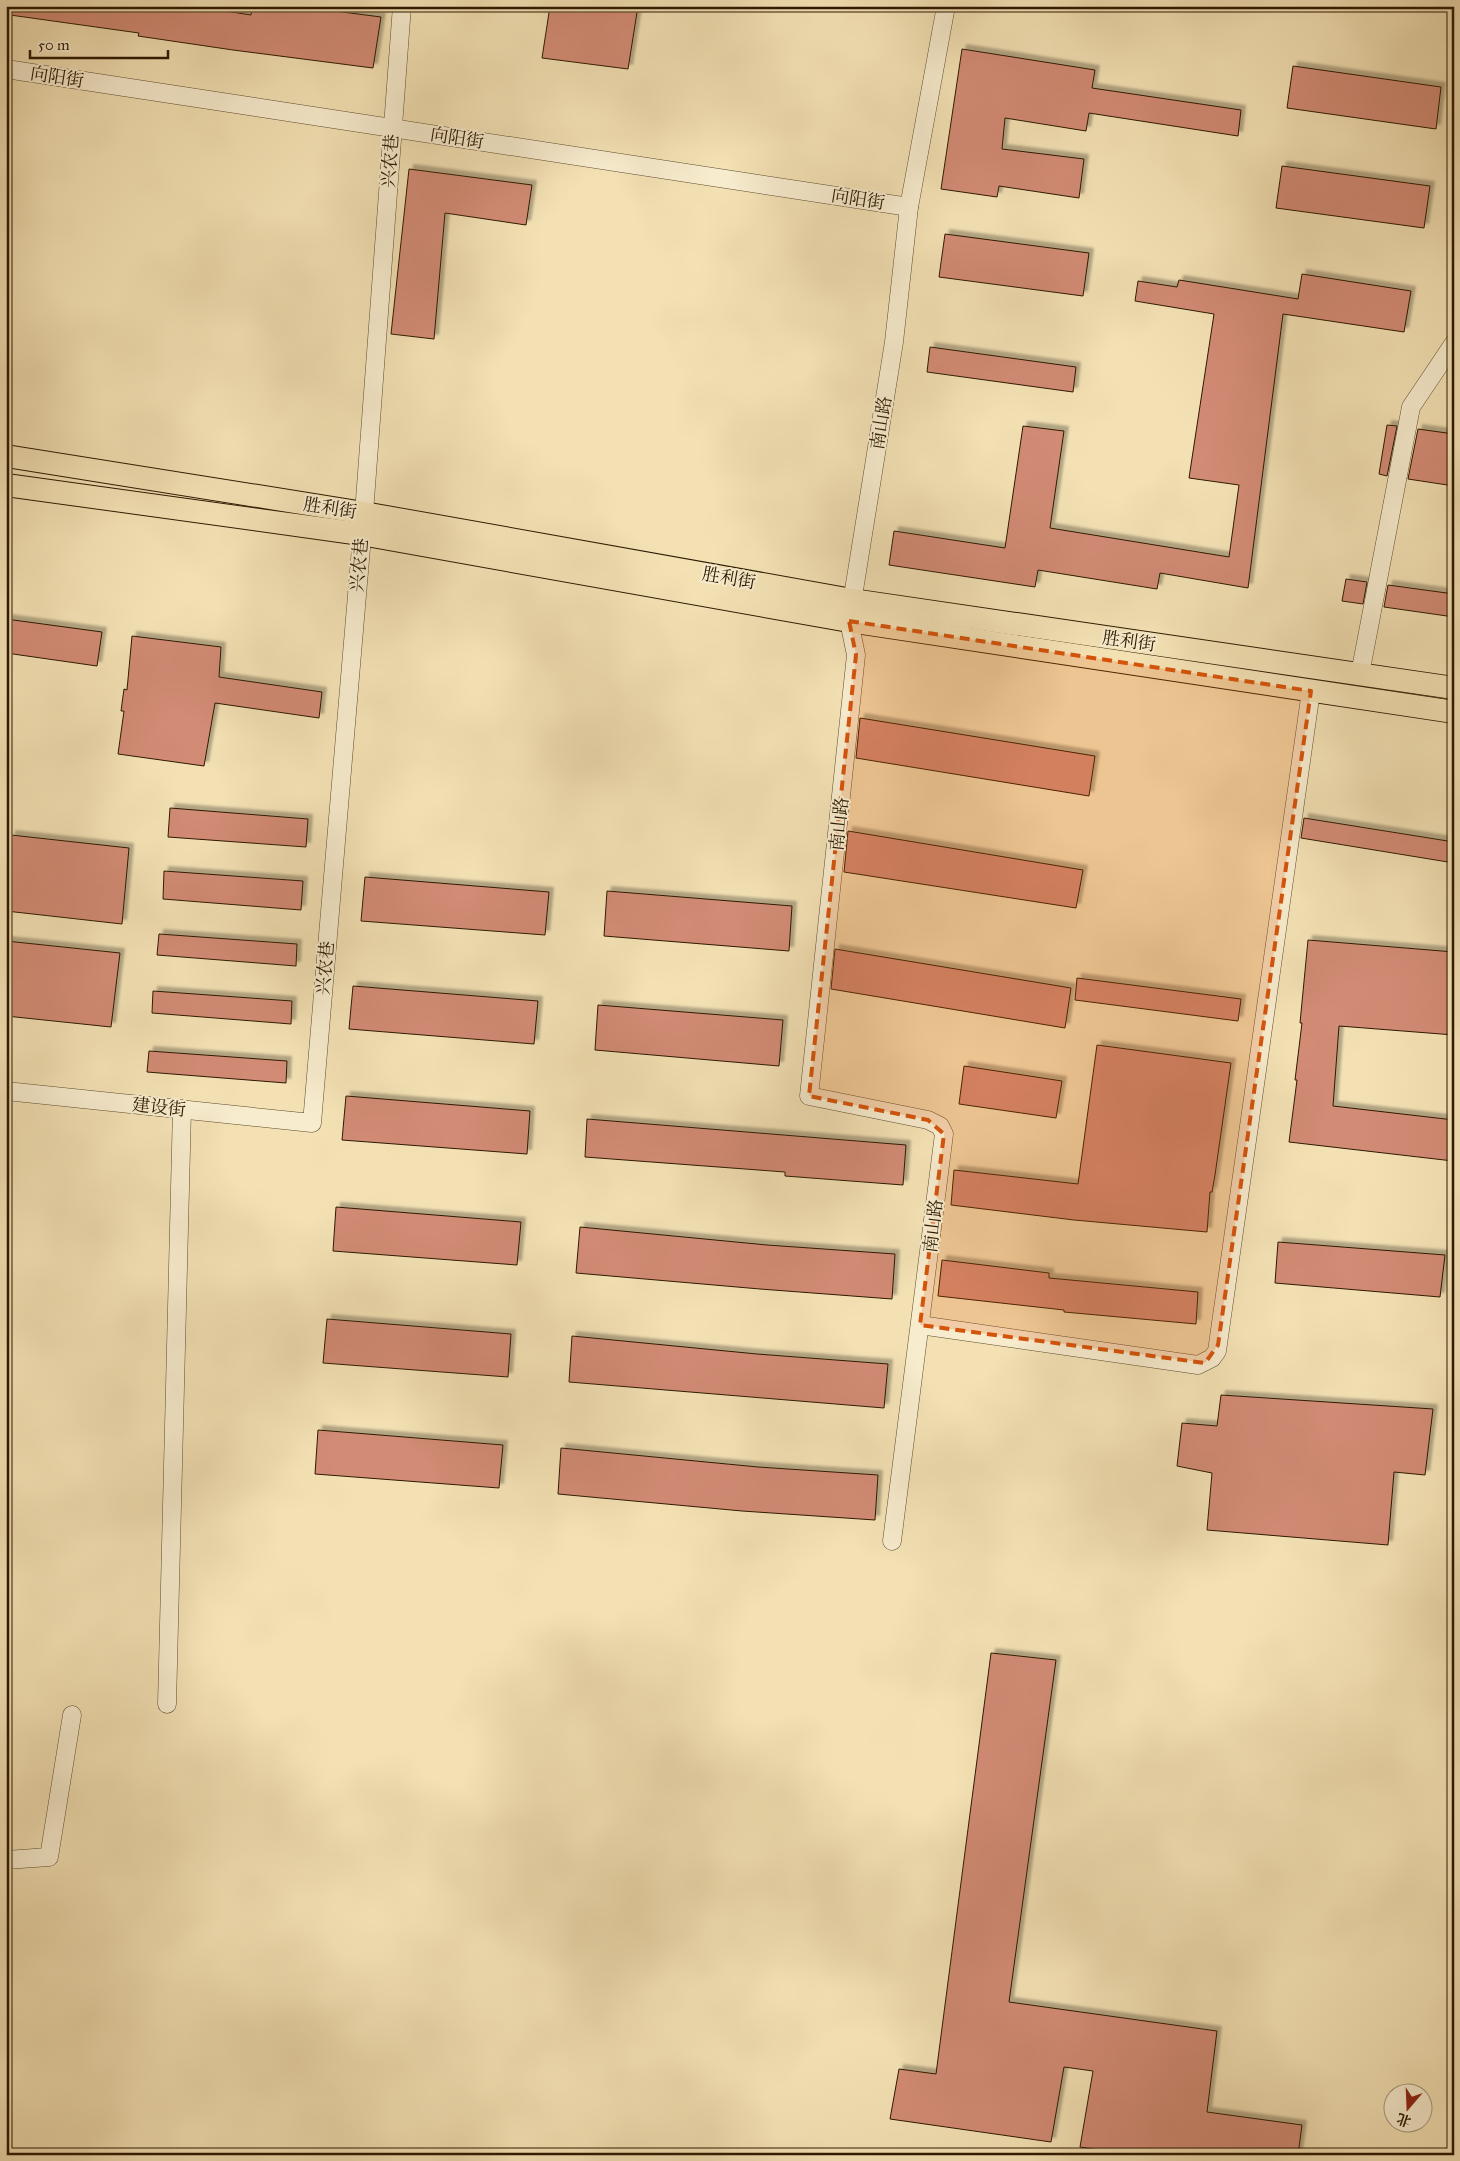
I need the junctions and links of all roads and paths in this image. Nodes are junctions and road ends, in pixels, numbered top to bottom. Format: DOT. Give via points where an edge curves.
graph roads {
  1 [pos="402,6"];
  2 [pos="946,6"];
  3 [pos="6,69"];
  4 [pos="392,128"];
  5 [pos="909,207"];
  6 [pos="1454,343"];
  7 [pos="6,456"];
  8 [pos="6,485"];
  9 [pos="363,524"];
  10 [pos="850,611"];
  11 [pos="1360,674"];
  12 [pos="1454,688"];
  13 [pos="1311,691"];
  14 [pos="1454,712"];
  15 [pos="6,1091"];
  16 [pos="182,1109"];
  17 [pos="312,1123"];
  18 [pos="920,1325"];
  19 [pos="892,1541"];
  20 [pos="167,1704"];
  21 [pos="72,1715"];
  22 [pos="6,1860"];
  1 -- 4 [label="street, 兴农巷"];
  2 -- 5 [label="street, 南山路"];
  3 -- 4 [label="street, 向阳街"];
  4 -- 5 [label="street, 向阳街"];
  4 -- 9 [label="street, 兴农巷"];
  5 -- 10 [label="street, 南山路" via="894,342"];
  6 -- 11 [label="street" via="1411,407"];
  7 -- 9 [label="main road, 胜利街"];
  8 -- 9 [label="main road, 胜利街"];
  9 -- 10 [label="main road, 胜利街"];
  9 -- 17 [label="street, 兴农巷"];
  10 -- 11 [label="main road, 胜利街"];
  10 -- 13 [label="main road, 胜利街"];
  10 -- 18 [label="street, 南山路" via="856,655 810,1096 928,1120 940,1126 944,1134"];
  11 -- 12 [label="main road, 胜利街"];
  13 -- 14 [label="main road, 胜利街"];
  13 -- 18 [label="street" via="1217,1351 1212,1358 1198,1365"];
  15 -- 16 [label="street, 建设街"];
  16 -- 17 [label="street, 建设街"];
  16 -- 20 [label="street"];
  18 -- 19 [label="street, 南山路"];
  21 -- 22 [label="street" via="49,1857"];
}
